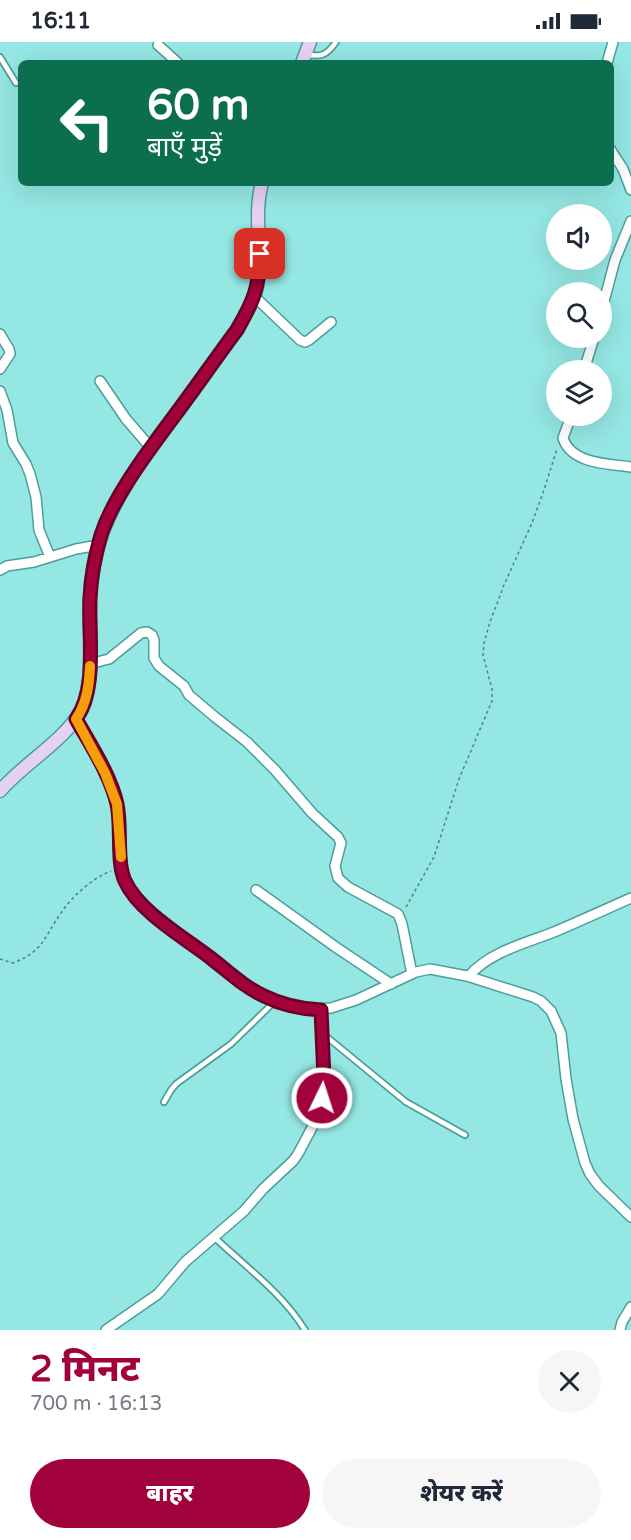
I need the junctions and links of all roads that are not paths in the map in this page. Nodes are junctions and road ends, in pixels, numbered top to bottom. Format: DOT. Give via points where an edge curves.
graph roads {
  1 [pos="310,42"];
  2 [pos="336,42"];
  3 [pos="613,42"];
  4 [pos="158,45"];
  5 [pos="0,57"];
  6 [pos="304,59"];
  7 [pos="175,60"];
  8 [pos="607,60"];
  9 [pos="16,83"];
  10 [pos="614,155"];
  11 [pos="261,186"];
  12 [pos="631,190"];
  13 [pos="631,221"];
  14 [pos="609,282"];
  15 [pos="254,296"];
  16 [pos="331,322"];
  17 [pos="0,334"];
  18 [pos="0,369"];
  19 [pos="100,381"];
  20 [pos="0,391"];
  21 [pos="567,426"];
  22 [pos="151,448"];
  23 [pos="631,466"];
  24 [pos="99,545"];
  25 [pos="50,557"];
  26 [pos="0,570"];
  27 [pos="90,664"];
  28 [pos="76,719"];
  29 [pos="0,791"];
  30 [pos="256,890"];
  31 [pos="631,898"];
  32 [pos="412,974"];
  33 [pos="469,976"];
  34 [pos="391,984"];
  35 [pos="275,1001"];
  36 [pos="321,1010"];
  37 [pos="322,1033"];
  38 [pos="164,1102"];
  39 [pos="465,1135"];
  40 [pos="631,1217"];
  41 [pos="214,1238"];
  42 [pos="631,1307"];
  43 [pos="117,1327"];
  44 [pos="106,1330"];
  45 [pos="305,1330"];
  46 [pos="620,1330"];
  1 -- 6 [label="street"];
  2 -- 6 [label="lane" via="321,56"];
  3 -- 8 [label="street"];
  4 -- 7 [label="street"];
  5 -- 9 [label="lane"];
  10 -- 12 [label="street"];
  11 -- 15 [label="street" via="259,275"];
  13 -- 14 [label="street"];
  15 -- 16 [label="street" via="304,342"];
  15 -- 22 [label="street" via="237,330"];
  17 -- 18 [label="street" via="10,354"];
  19 -- 22 [label="street"];
  20 -- 25 [label="street" via="13,443 30,474 39,530"];
  21 -- 23 [label="street" via="563,438 569,449 586,459"];
  22 -- 24 [label="street" via="116,503"];
  24 -- 25 [label="street"];
  24 -- 27 [label="street" via="90,596"];
  25 -- 26 [label="street"];
  27 -- 28 [label="street" via="87,695"];
  27 -- 32 [label="street" via="109,658 141,633 152,634 154,658 159,666 247,742 339,837 335,866 338,878 400,918"];
  28 -- 29 [label="street"];
  28 -- 35 [label="street" via="117,804 123,878 138,901 240,983"];
  30 -- 34 [label="street"];
  31 -- 33 [label="street" via="524,942 480,964"];
  32 -- 33 [label="street" via="436,969"];
  32 -- 34 [label="street"];
  33 -- 40 [label="street" via="533,997 551,1011 561,1033 573,1119 585,1163 598,1186"];
  34 -- 36 [label="street"];
  35 -- 36 [label="street"];
  35 -- 38 [label="lane" via="231,1044 176,1084"];
  36 -- 37 [label="street"];
  37 -- 39 [label="lane" via="406,1102"];
  37 -- 41 [label="street" via="324,1078 316,1120 293,1161"];
  41 -- 43 [label="street" via="185,1262 158,1294"];
  41 -- 45 [label="lane" via="277,1293"];
  42 -- 46 [label="street"];
  43 -- 44 [label="street"];
}
